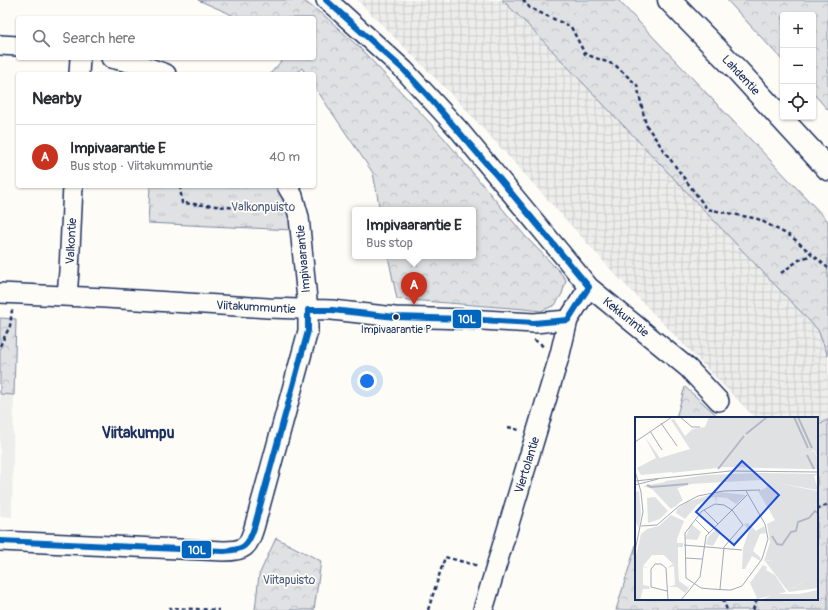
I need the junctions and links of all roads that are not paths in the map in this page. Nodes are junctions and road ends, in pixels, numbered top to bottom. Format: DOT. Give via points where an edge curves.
graph roads {
  1 [pos="326,0"];
  2 [pos="669,0"];
  3 [pos="0,45"];
  4 [pos="16,46"];
  5 [pos="80,60"];
  6 [pos="120,60"];
  7 [pos="79,72"];
  8 [pos="160,72"];
  9 [pos="828,169"];
  10 [pos="73,188"];
  11 [pos="288,188"];
  12 [pos="589,287"];
  13 [pos="0,293"];
  14 [pos="67,296"];
  15 [pos="308,310"];
  16 [pos="568,320"];
  17 [pos="719,401"];
  18 [pos="0,541"];
  19 [pos="483,610"];
  1 -- 12 [label="street, Kekkurintie" via="412,78 459,130"];
  2 -- 9 [label="highway, Lahdentie"];
  3 -- 4 [label="street"];
  5 -- 7 [label="street"];
  6 -- 8 [label="street"];
  10 -- 14 [label="street, Valkontie"];
  11 -- 15 [label="street, Impivaarantie" via="299,217"];
  12 -- 16 [label="street"];
  12 -- 17 [label="street, Kekkurintie" via="688,368"];
  13 -- 14 [label="street, Viitakummuntie"];
  14 -- 15 [label="street, Viitakummuntie"];
  15 -- 16 [label="street, Viitakummuntie" via="534,324"];
  15 -- 18 [label="street, Impivaarantie" via="308,331 254,528 250,541 243,548 224,551"];
  16 -- 19 [label="street, Viertolantie"];
}
